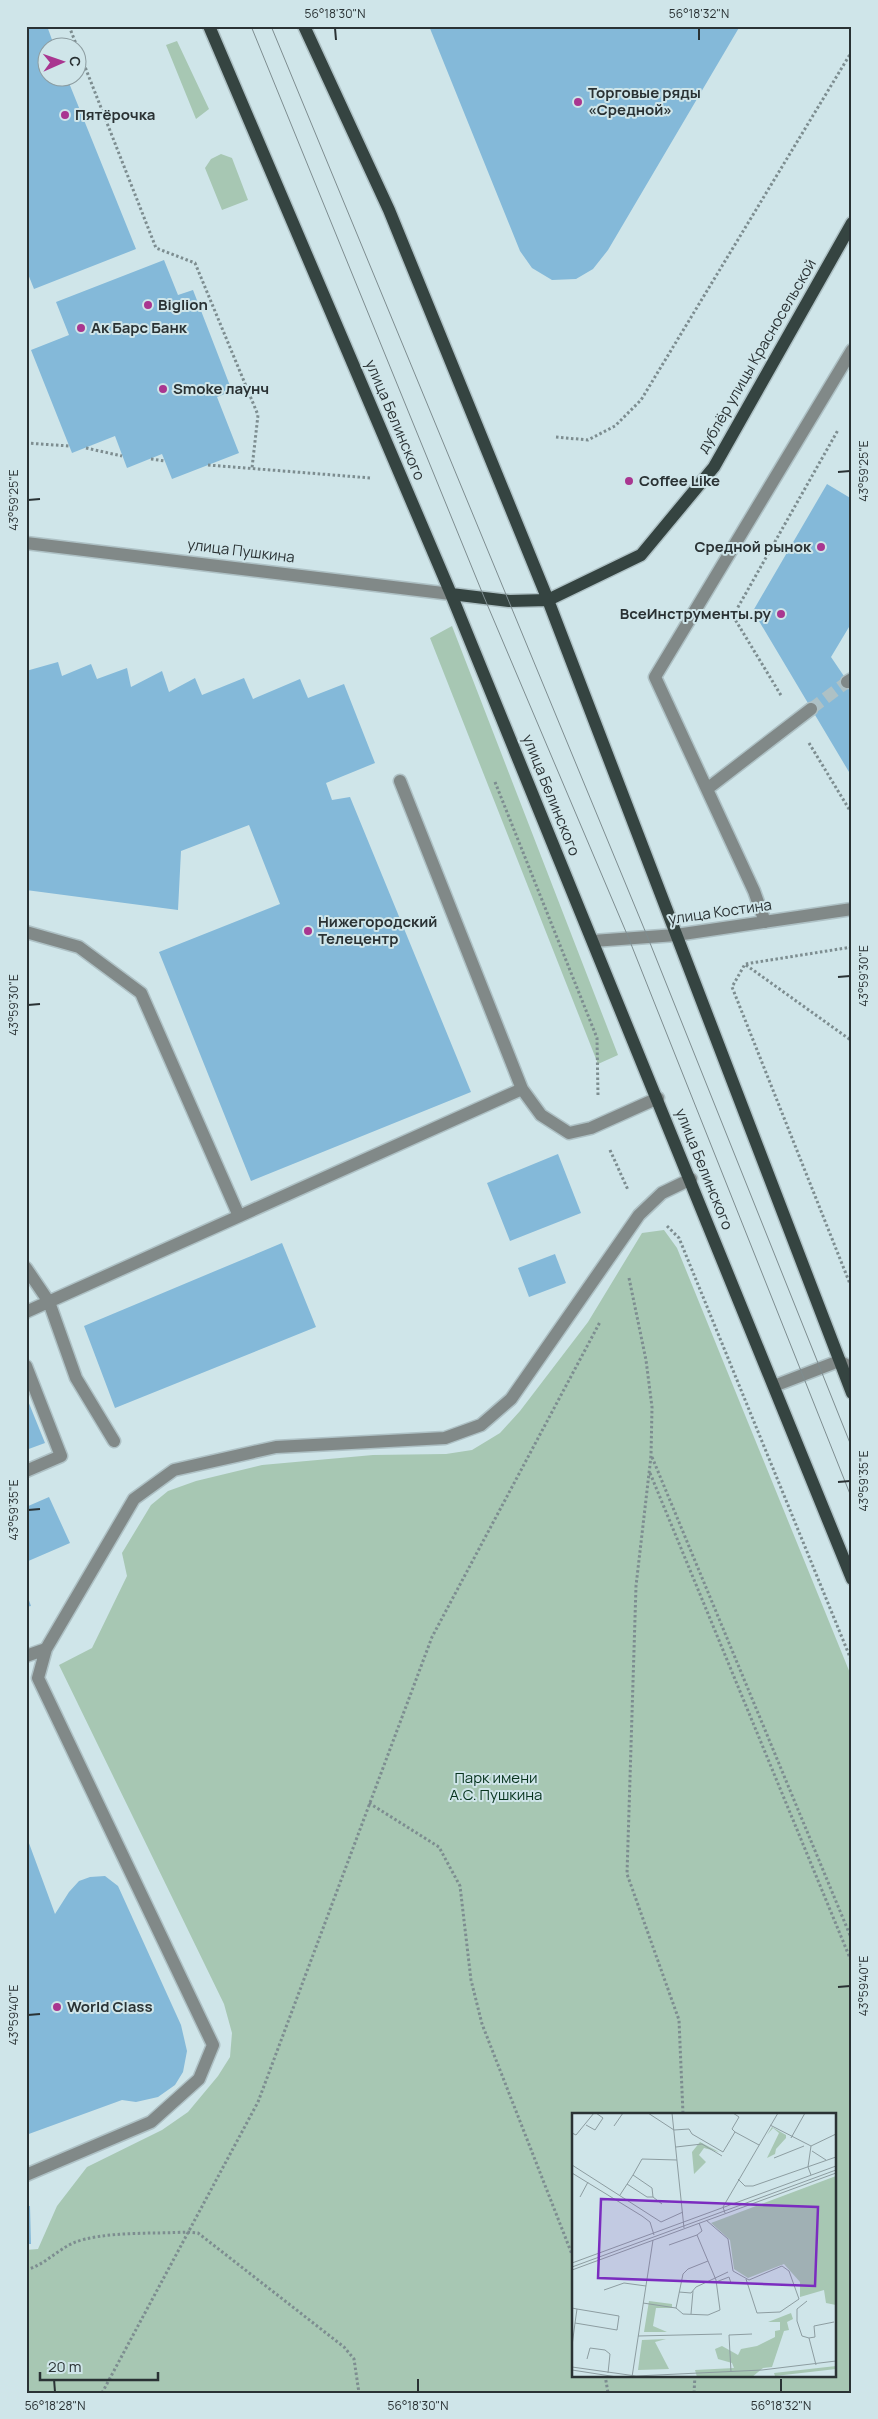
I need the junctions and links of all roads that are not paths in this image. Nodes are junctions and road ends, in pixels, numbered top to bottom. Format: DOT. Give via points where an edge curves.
graph roads {
  1 [pos="209,26"];
  2 [pos="304,26"];
  3 [pos="852,223"];
  4 [pos="852,350"];
  5 [pos="26,543"];
  6 [pos="451,594"];
  7 [pos="548,600"];
  8 [pos="811,709"];
  9 [pos="400,781"];
  10 [pos="707,789"];
  11 [pos="852,909"];
  12 [pos="765,922"];
  13 [pos="26,932"];
  14 [pos="676,935"];
  15 [pos="593,941"];
  16 [pos="522,1088"];
  17 [pos="658,1098"];
  18 [pos="691,1179"];
  19 [pos="239,1216"];
  20 [pos="26,1268"];
  21 [pos="49,1302"];
  22 [pos="26,1312"];
  23 [pos="839,1361"];
  24 [pos="26,1366"];
  25 [pos="852,1368"];
  26 [pos="774,1386"];
  27 [pos="852,1393"];
  28 [pos="114,1441"];
  29 [pos="26,1471"];
  30 [pos="852,1579"];
  31 [pos="46,1650"];
  32 [pos="26,1656"];
  33 [pos="26,2175"];
  1 -- 6 [label="main road, улица Белинского"];
  2 -- 7 [label="main road" via="389,210"];
  3 -- 7 [label="main road, дублёр улицы Красносельской" via="714,467 641,555"];
  4 -- 10 [label="street" via="655,677"];
  5 -- 6 [label="street, улица Пушкина"];
  6 -- 7 [label="main road, дублёр улицы Красносельской" via="509,601"];
  6 -- 15 [label="main road, улица Белинского"];
  7 -- 14 [label="main road"];
  8 -- 10 [label="street"];
  9 -- 16 [label="street"];
  10 -- 12 [label="street"];
  11 -- 12 [label="street, улица Костина"];
  12 -- 14 [label="street, улица Костина"];
  13 -- 19 [label="street" via="80,947 141,994"];
  14 -- 15 [label="street, улица Костина"];
  14 -- 23 [label="main road"];
  15 -- 17 [label="main road, улица Белинского"];
  16 -- 17 [label="street" via="541,1115 569,1133 598,1125"];
  16 -- 19 [label="street"];
  17 -- 18 [label="main road, улица Белинского"];
  18 -- 26 [label="main road, улица Белинского"];
  18 -- 31 [label="street" via="662,1193 639,1215 511,1399 481,1425 445,1438 276,1447 174,1470 134,1499"];
  19 -- 21 [label="street"];
  20 -- 21 [label="street"];
  21 -- 22 [label="street"];
  21 -- 28 [label="street" via="76,1378"];
  23 -- 25 [label="street"];
  23 -- 26 [label="street"];
  23 -- 27 [label="main road"];
  24 -- 29 [label="street" via="61,1456"];
  26 -- 30 [label="main road, улица Белинского"];
  31 -- 32 [label="street"];
  31 -- 33 [label="street" via="38,1678 213,2045 199,2079 151,2122"];
}
